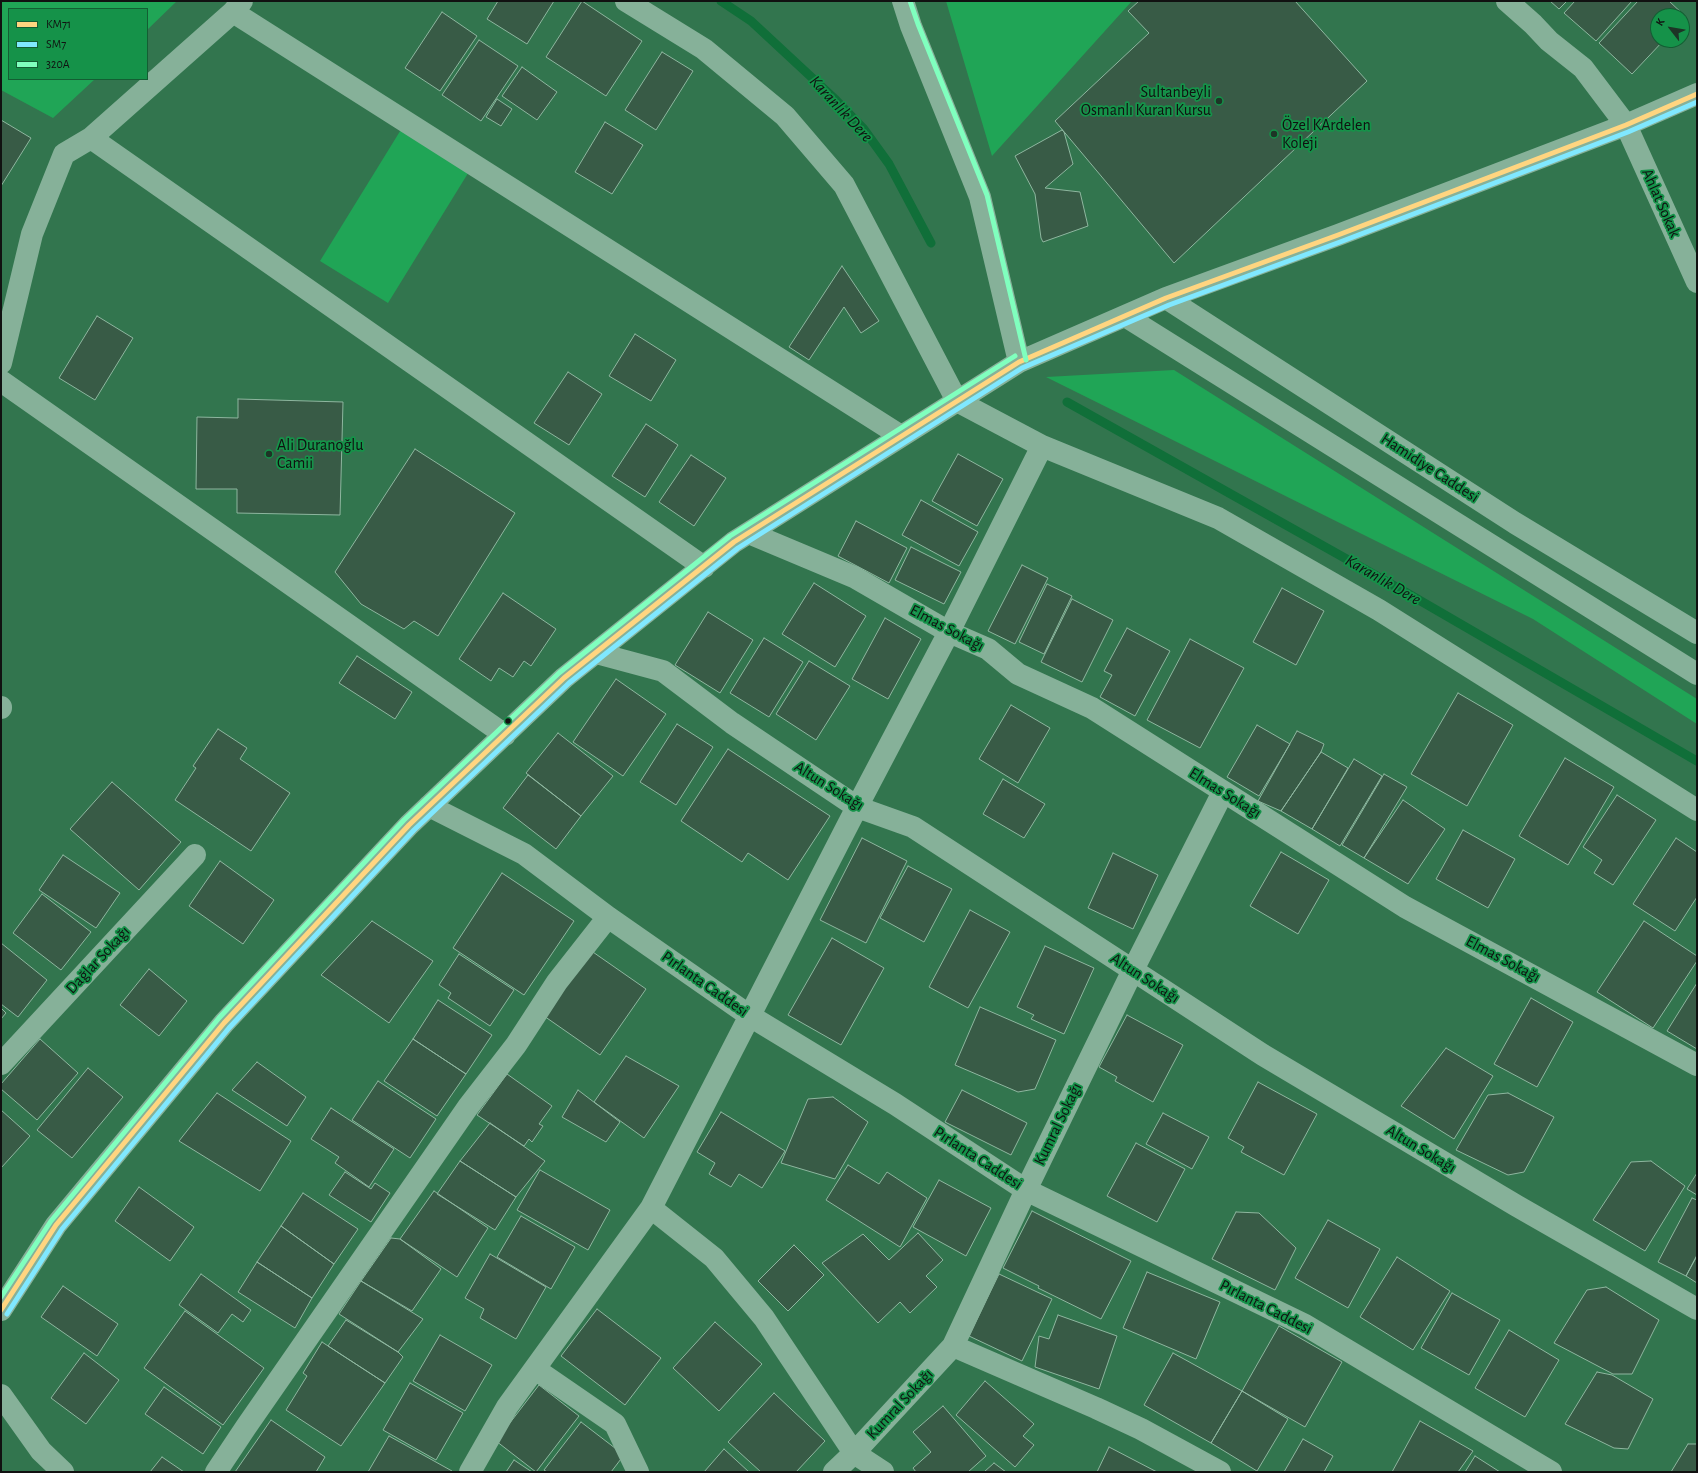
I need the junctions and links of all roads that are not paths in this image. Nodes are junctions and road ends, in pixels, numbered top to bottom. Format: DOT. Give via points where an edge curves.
graph roads {
  1 [pos="626,1"];
  2 [pos="903,1"];
  3 [pos="1507,1"];
  4 [pos="237,6"];
  5 [pos="1697,94"];
  6 [pos="1626,125"];
  7 [pos="91,138"];
  8 [pos="1697,282"];
  9 [pos="1166,298"];
  10 [pos="1125,316"];
  11 [pos="1018,362"];
  12 [pos="1,363"];
  13 [pos="1,381"];
  14 [pos="956,401"];
  15 [pos="901,436"];
  16 [pos="1042,446"];
  17 [pos="749,533"];
  18 [pos="704,567"];
  19 [pos="949,632"];
  20 [pos="1697,633"];
  21 [pos="596,653"];
  22 [pos="1697,674"];
  23 [pos="505,735"];
  24 [pos="1223,792"];
  25 [pos="429,806"];
  26 [pos="857,807"];
  27 [pos="1697,810"];
  28 [pos="195,855"];
  29 [pos="608,917"];
  30 [pos="1133,970"];
  31 [pos="750,1016"];
  32 [pos="1,1064"];
  33 [pos="1697,1064"];
  34 [pos="1026,1190"];
  35 [pos="651,1208"];
  36 [pos="1697,1309"];
  37 [pos="1,1310"];
  38 [pos="953,1346"];
  39 [pos="534,1369"];
  40 [pos="1,1394"];
  41 [pos="854,1453"];
  42 [pos="63,1472"];
  43 [pos="216,1472"];
  44 [pos="470,1472"];
  45 [pos="638,1472"];
  46 [pos="834,1472"];
  47 [pos="883,1472"];
  48 [pos="1220,1472"];
  49 [pos="1551,1472"];
  1 -- 14 [label="street" via="704,49 785,116 844,185"];
  2 -- 11 [label="street" via="980,197"];
  3 -- 6 [label="street, Ahlat Sokak" via="1583,68"];
  4 -- 7 [label="street"];
  4 -- 15 [label="street"];
  5 -- 6 [label="street"];
  6 -- 8 [label="street, Ahlat Sokak"];
  6 -- 9 [label="street"];
  7 -- 12 [label="street" via="64,154 32,234"];
  7 -- 18 [label="street"];
  9 -- 10 [label="street"];
  9 -- 20 [label="street, Hamidiye Caddesi" via="1515,523"];
  10 -- 11 [label="street"];
  10 -- 22 [label="street"];
  11 -- 14 [label="street"];
  13 -- 23 [label="street"];
  14 -- 15 [label="street"];
  14 -- 16 [label="street"];
  15 -- 17 [label="street"];
  16 -- 19 [label="street"];
  16 -- 27 [label="street" via="1218,518 1379,610"];
  17 -- 18 [label="street"];
  17 -- 19 [label="street, Elmas Sokağı" via="854,577"];
  18 -- 21 [label="street"];
  19 -- 24 [label="street, Elmas Sokağı" via="988,649 1018,674 1092,708"];
  19 -- 26 [label="street"];
  21 -- 23 [label="street" via="564,678"];
  21 -- 26 [label="street, Altun Sokağı" via="663,671 732,723"];
  23 -- 25 [label="street"];
  24 -- 30 [label="street, Kumral Sokağı"];
  24 -- 33 [label="street, Elmas Sokağı" via="1405,907"];
  25 -- 29 [label="street, Pırlanta Caddesi" via="524,854"];
  25 -- 37 [label="street" via="224,1023 56,1225"];
  26 -- 30 [label="street, Altun Sokağı" via="913,827"];
  26 -- 31 [label="street"];
  28 -- 32 [label="street, Dağlar Sokağı"];
  29 -- 31 [label="street, Pırlanta Caddesi"];
  29 -- 43 [label="street" via="557,982 516,1045 468,1107"];
  30 -- 34 [label="street, Kumral Sokağı"];
  30 -- 36 [label="street, Altun Sokağı" via="1263,1055 1517,1206"];
  31 -- 34 [label="street, Pırlanta Caddesi" via="895,1104"];
  31 -- 35 [label="street"];
  34 -- 38 [label="street, Kumral Sokağı"];
  34 -- 49 [label="street, Pırlanta Caddesi" via="1305,1325"];
  35 -- 39 [label="street"];
  35 -- 41 [label="street" via="714,1258 764,1318"];
  38 -- 41 [label="street, Kumral Sokağı"];
  38 -- 48 [label="street" via="1103,1411"];
  39 -- 44 [label="street" via="507,1407"];
  39 -- 45 [label="street" via="614,1424"];
  40 -- 42 [label="street" via="41,1451"];
  41 -- 46 [label="street, Kumral Sokağı"];
  41 -- 47 [label="street"];
}
